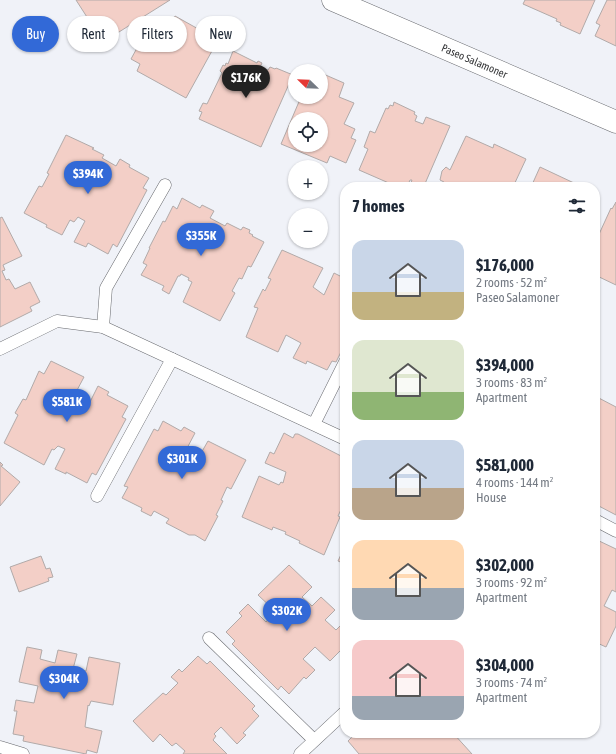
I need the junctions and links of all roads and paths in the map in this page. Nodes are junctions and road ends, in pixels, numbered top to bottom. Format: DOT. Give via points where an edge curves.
graph roads {
  1 [pos="333,0"];
  2 [pos="616,122"];
  3 [pos="164,185"];
  4 [pos="103,327"];
  5 [pos="0,348"];
  6 [pos="172,359"];
  7 [pos="340,372"];
  8 [pos="314,424"];
  9 [pos="340,437"];
  10 [pos="97,496"];
  11 [pos="600,523"];
  12 [pos="616,531"];
  13 [pos="209,638"];
  14 [pos="340,717"];
  15 [pos="314,740"];
  16 [pos="0,747"];
  17 [pos="23,754"];
  18 [pos="300,754"];
  1 -- 2 [label="street, Paseo Salamoner"];
  3 -- 4 [label="lane" via="106,288"];
  4 -- 5 [label="lane" via="57,321"];
  4 -- 6 [label="lane"];
  6 -- 8 [label="lane"];
  6 -- 10 [label="lane"];
  7 -- 8 [label="lane"];
  8 -- 9 [label="lane"];
  11 -- 12 [label="lane"];
  13 -- 15 [label="lane"];
  14 -- 15 [label="lane"];
  15 -- 18 [label="lane"];
  16 -- 17 [label="lane"];
}
